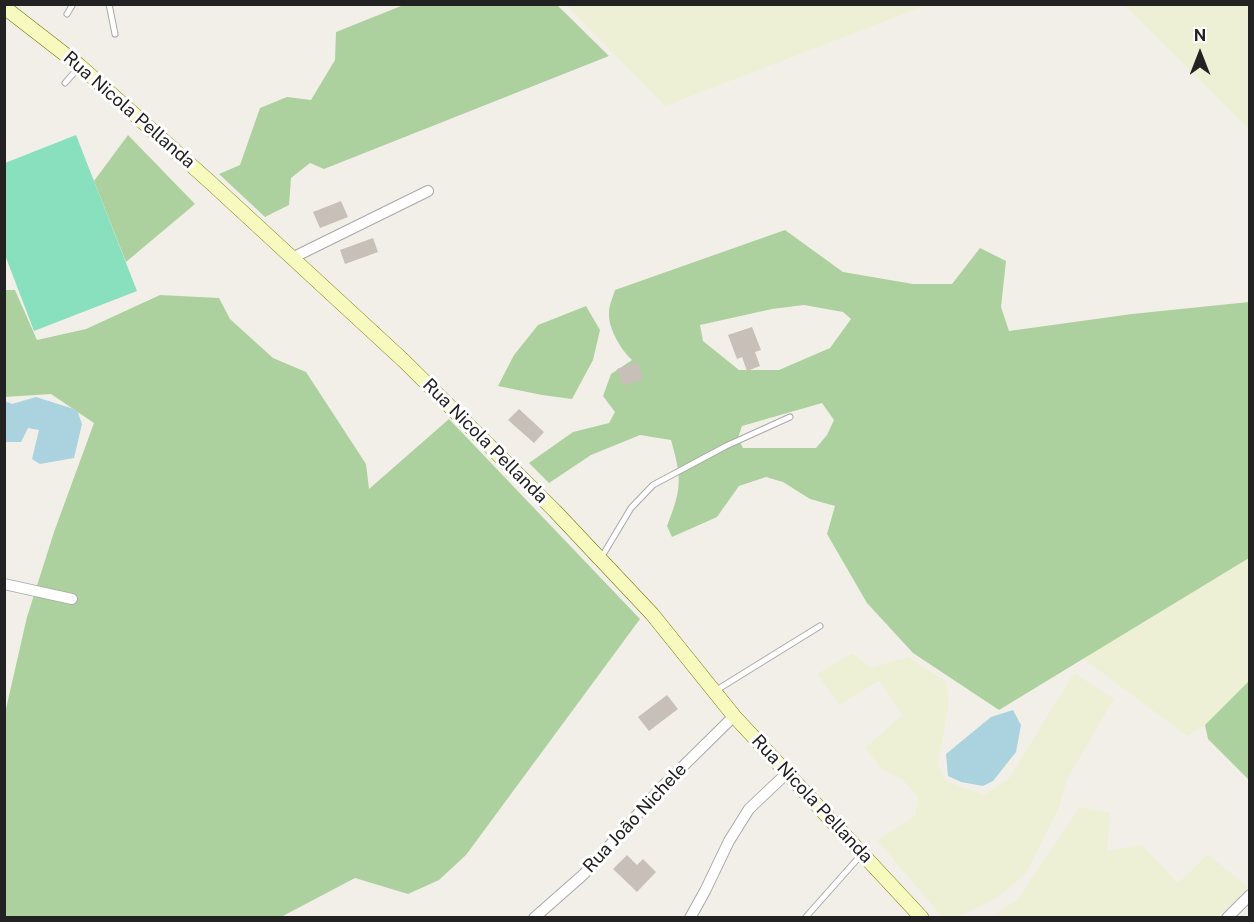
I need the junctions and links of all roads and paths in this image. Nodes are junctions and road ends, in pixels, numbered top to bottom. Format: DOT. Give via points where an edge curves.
graph roads {
  1 [pos="73,4"];
  2 [pos="109,4"];
  3 [pos="4,7"];
  4 [pos="67,14"];
  5 [pos="115,34"];
  6 [pos="80,66"];
  7 [pos="65,83"];
  8 [pos="428,191"];
  9 [pos="292,258"];
  10 [pos="790,417"];
  11 [pos="600,560"];
  12 [pos="4,584"];
  13 [pos="72,599"];
  14 [pos="820,626"];
  15 [pos="715,691"];
  16 [pos="735,716"];
  17 [pos="787,773"];
  18 [pos="862,853"];
  19 [pos="1250,895"];
  20 [pos="534,918"];
  21 [pos="690,918"];
  22 [pos="806,918"];
  23 [pos="922,918"];
  24 [pos="1227,918"];
  1 -- 4 [label="lane"];
  2 -- 5 [label="lane"];
  3 -- 6 [label="main road, Rua Nicola Pellanda"];
  6 -- 7 [label="lane"];
  6 -- 9 [label="main road, Rua Nicola Pellanda"];
  8 -- 9 [label="street"];
  9 -- 11 [label="main road, Rua Nicola Pellanda" via="404,361"];
  10 -- 11 [label="lane" via="653,485 631,508"];
  11 -- 15 [label="main road, Rua Nicola Pellanda" via="652,614"];
  12 -- 13 [label="street"];
  14 -- 15 [label="lane"];
  15 -- 16 [label="main road, Rua Nicola Pellanda"];
  16 -- 17 [label="main road, Rua Nicola Pellanda"];
  16 -- 20 [label="street, Rua João Nichele" via="662,787 584,874"];
  17 -- 18 [label="main road, Rua Nicola Pellanda"];
  17 -- 21 [label="street" via="749,809"];
  18 -- 22 [label="lane"];
  18 -- 23 [label="main road, Rua Nicola Pellanda"];
  19 -- 24 [label="street"];
}
